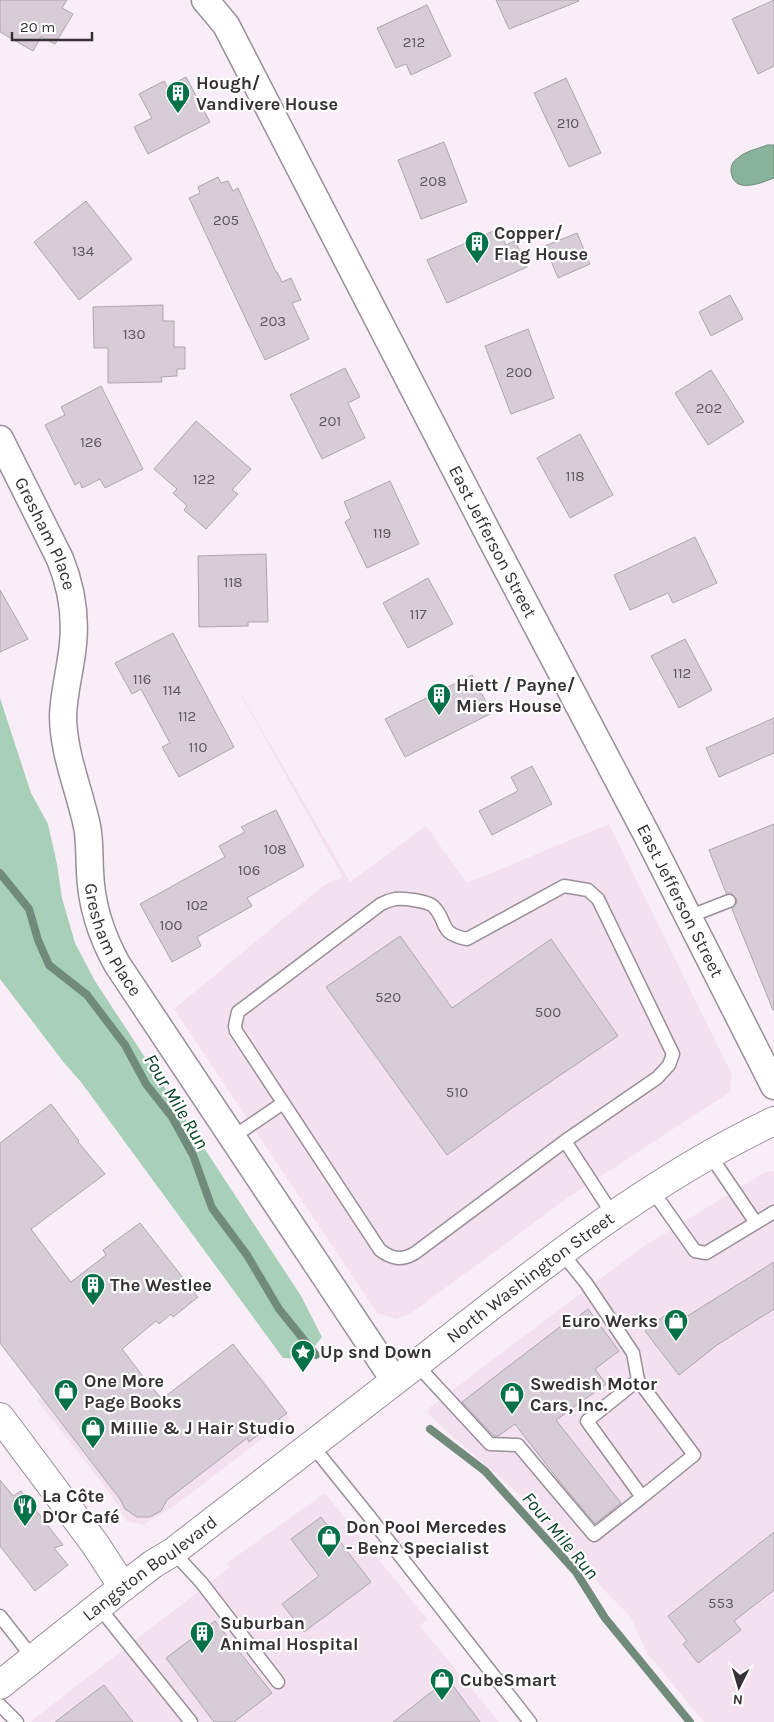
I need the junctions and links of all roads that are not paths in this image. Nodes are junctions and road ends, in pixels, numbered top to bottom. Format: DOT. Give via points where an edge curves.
graph roads {
  1 [pos="215,2"];
  2 [pos="0,439"];
  3 [pos="729,901"];
  4 [pos="688,917"];
  5 [pos="774,1086"];
  6 [pos="283,1103"];
  7 [pos="774,1121"];
  8 [pos="234,1138"];
  9 [pos="565,1141"];
  10 [pos="710,1155"];
  11 [pos="652,1190"];
  12 [pos="774,1212"];
  13 [pos="613,1215"];
  14 [pos="756,1223"];
  15 [pos="562,1253"];
  16 [pos="416,1364"];
  17 [pos="394,1380"];
  18 [pos="638,1380"];
  19 [pos="0,1417"];
  20 [pos="305,1449"];
  21 [pos="642,1496"];
  22 [pos="173,1552"];
  23 [pos="122,1586"];
  24 [pos="98,1606"];
  25 [pos="0,1616"];
  26 [pos="33,1658"];
  27 [pos="278,1682"];
  28 [pos="0,1684"];
  29 [pos="0,1705"];
  30 [pos="17,1722"];
  31 [pos="191,1722"];
  32 [pos="530,1722"];
  1 -- 4 [label="street, East Jefferson Street"];
  2 -- 8 [label="street, Gresham Place" via="60,559 72,596 74,636 64,724 87,829 91,890 98,923 118,964"];
  3 -- 4 [label="lane"];
  4 -- 5 [label="street, East Jefferson Street"];
  6 -- 8 [label="lane"];
  6 -- 9 [label="lane" via="380,1250 399,1259 415,1254"];
  6 -- 9 [label="lane" via="236,1032 238,1012 381,904 396,899 427,902 434,907 446,930 454,937 467,939 564,886 572,886 588,890 598,899 673,1054 658,1078"];
  7 -- 10 [label="main road, North Washington Street"];
  8 -- 17 [label="street, Gresham Place"];
  9 -- 13 [label="lane"];
  10 -- 11 [label="main road, North Washington Street"];
  10 -- 14 [label="lane"];
  11 -- 13 [label="main road, North Washington Street"];
  11 -- 14 [label="lane" via="697,1252 706,1253"];
  12 -- 14 [label="lane"];
  13 -- 15 [label="main road, North Washington Street"];
  15 -- 16 [label="main road, North Washington Street"];
  15 -- 18 [label="lane" via="633,1353"];
  16 -- 17 [label="main road, North Washington Street"];
  16 -- 21 [label="lane" via="490,1444 518,1445 594,1535"];
  17 -- 20 [label="main road, North Washington Street"];
  18 -- 21 [label="lane" via="587,1421"];
  18 -- 21 [label="lane" via="694,1455"];
  19 -- 23 [label="main road" via="95,1544"];
  20 -- 22 [label="main road, Langston Boulevard"];
  20 -- 32 [label="lane" via="369,1516"];
  22 -- 23 [label="main road, Langston Boulevard"];
  22 -- 27 [label="lane" via="201,1582"];
  23 -- 24 [label="main road, Langston Boulevard"];
  24 -- 26 [label="main road, Langston Boulevard"];
  24 -- 31 [label="lane"];
  25 -- 26 [label="lane"];
  26 -- 28 [label="main road, Langston Boulevard"];
  29 -- 30 [label="lane"];
}
